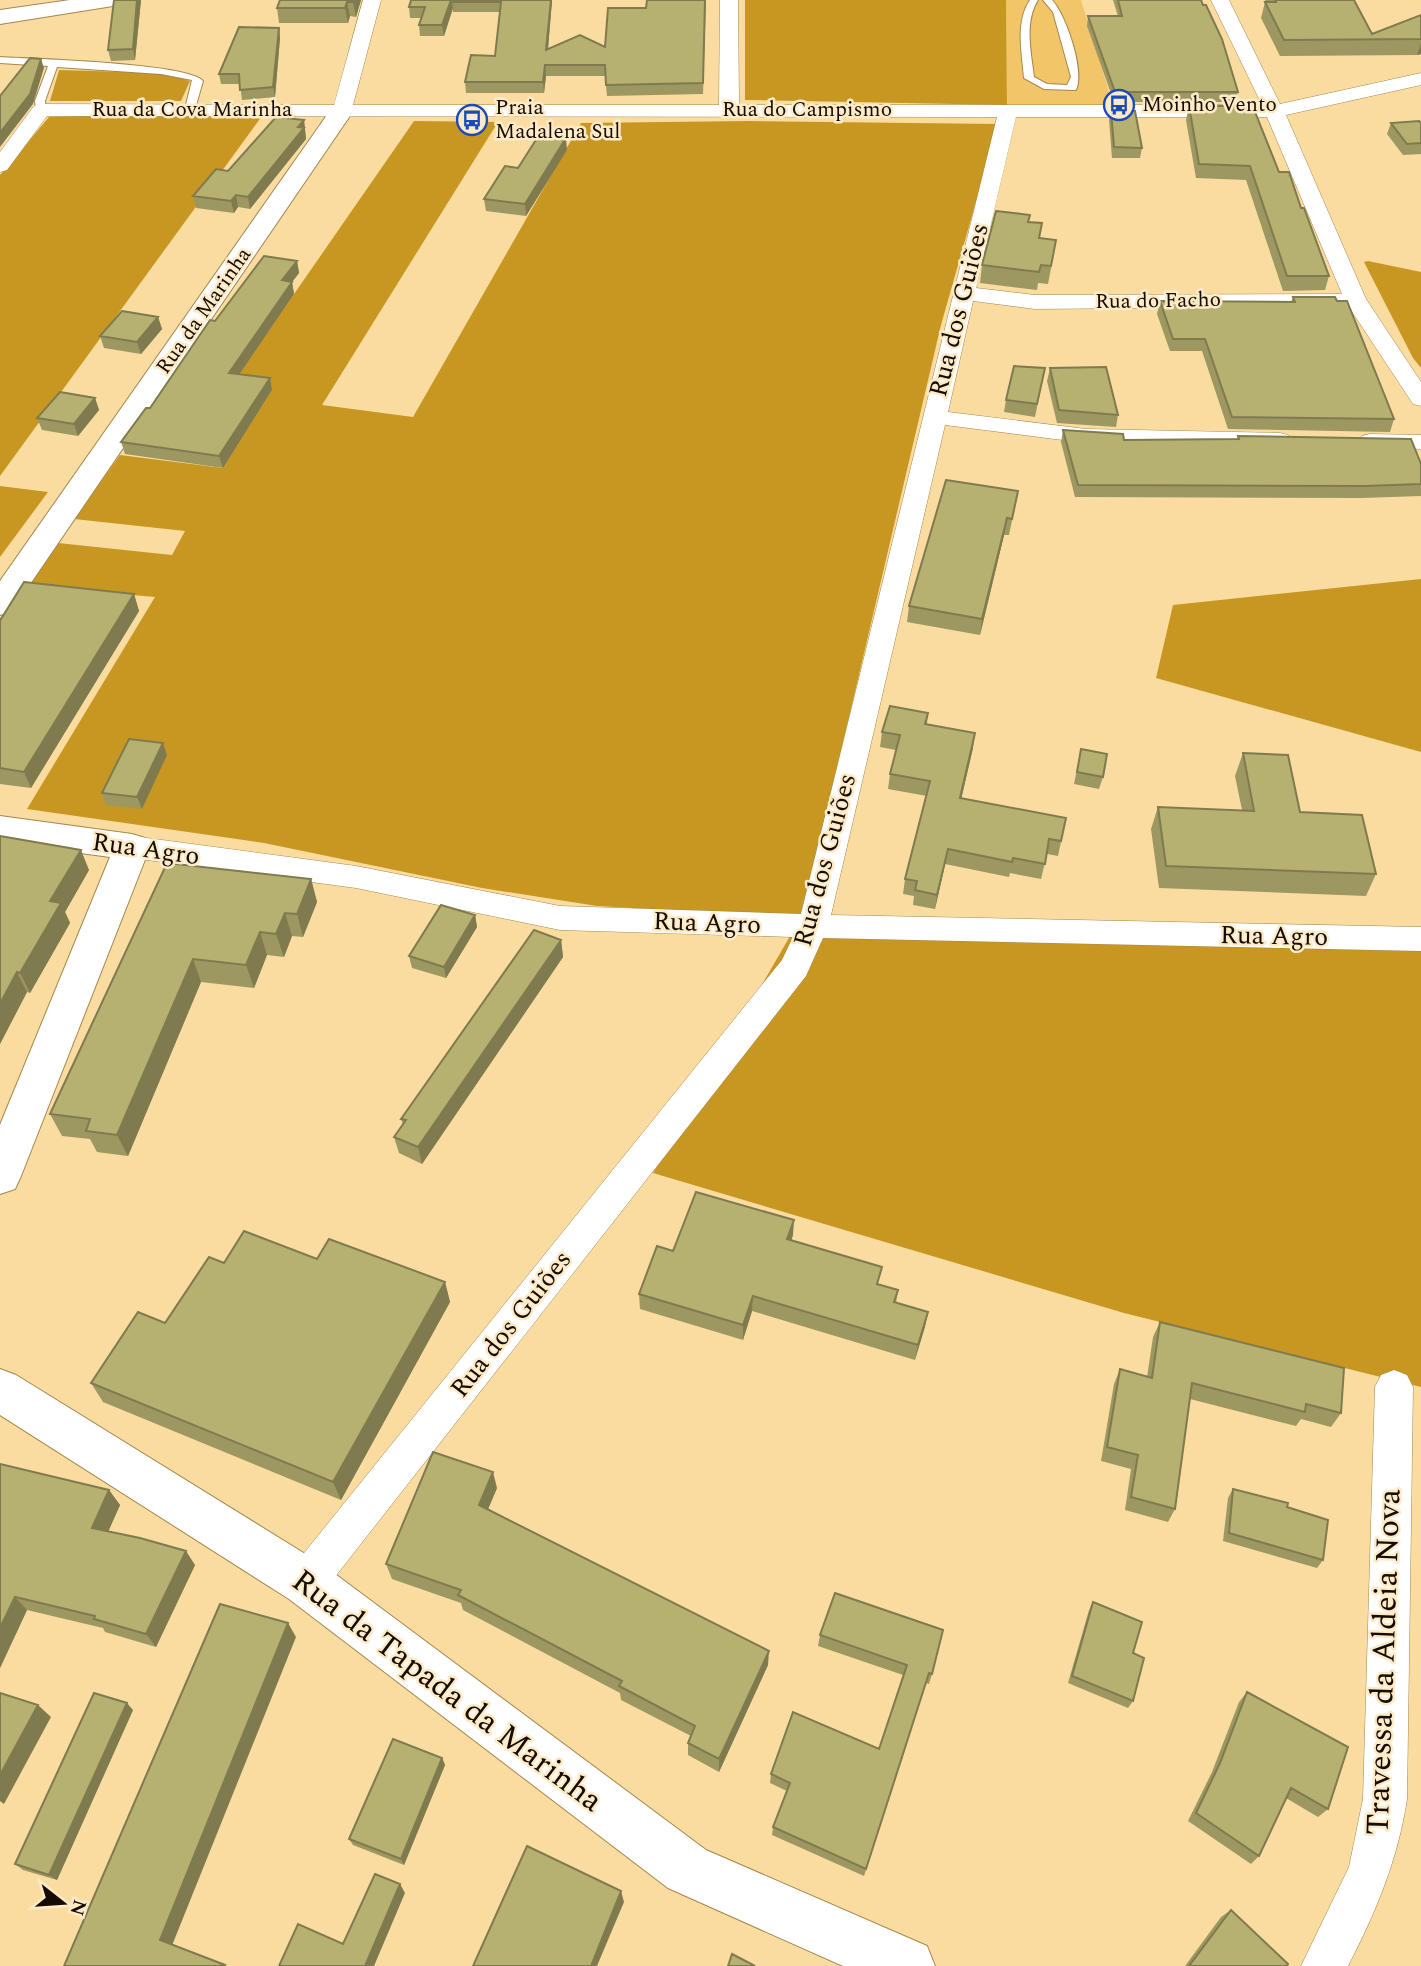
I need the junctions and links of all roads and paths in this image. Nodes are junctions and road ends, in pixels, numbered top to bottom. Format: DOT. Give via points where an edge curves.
graph roads {
  1 [pos="113,0"];
  2 [pos="372,0"];
  3 [pos="729,0"];
  4 [pos="1034,0"];
  5 [pos="1047,0"];
  6 [pos="1220,0"];
  7 [pos="0,17"];
  8 [pos="0,61"];
  9 [pos="53,66"];
  10 [pos="1421,79"];
  11 [pos="190,109"];
  12 [pos="41,110"];
  13 [pos="342,110"];
  14 [pos="729,110"];
  15 [pos="1008,111"];
  16 [pos="1272,111"];
  17 [pos="0,166"];
  18 [pos="962,293"];
  19 [pos="1354,299"];
  20 [pos="1421,399"];
  21 [pos="933,417"];
  22 [pos="1309,440"];
  23 [pos="1351,441"];
  24 [pos="1421,442"];
  25 [pos="0,605"];
  26 [pos="0,829"];
  27 [pos="132,847"];
  28 [pos="813,926"];
  29 [pos="1421,939"];
  30 [pos="0,1176"];
  31 [pos="1394,1387"];
  32 [pos="0,1390"];
  33 [pos="306,1582"];
  34 [pos="907,1966"];
  35 [pos="1324,1966"];
  1 -- 7 [label="street"];
  2 -- 13 [label="street, Rua da Marinha"];
  3 -- 14 [label="street"];
  4 -- 5 [label="lane" via="1027,6 1026,18 1029,78 1047,88 1073,88 1076,77 1057,10"];
  6 -- 16 [label="street"];
  8 -- 9 [label="lane"];
  9 -- 11 [label="lane" via="161,71 195,78"];
  9 -- 12 [label="lane"];
  10 -- 16 [label="street, Rua do Campismo"];
  11 -- 12 [label="street, Rua da Cova Marinha"];
  11 -- 13 [label="street, Rua da Cova Marinha"];
  12 -- 17 [label="street"];
  13 -- 14 [label="street, Rua do Campismo"];
  13 -- 25 [label="street, Rua da Marinha"];
  14 -- 15 [label="street, Rua do Campismo"];
  15 -- 16 [label="street, Rua do Campismo"];
  15 -- 18 [label="street, Rua dos Guiões"];
  16 -- 19 [label="street"];
  18 -- 19 [label="street, Rua do Facho" via="1035,302"];
  18 -- 21 [label="street, Rua dos Guiões"];
  19 -- 20 [label="street"];
  21 -- 22 [label="street" via="1086,436"];
  21 -- 28 [label="street, Rua dos Guiões"];
  23 -- 24 [label="street"];
  26 -- 27 [label="street, Rua Agro"];
  27 -- 28 [label="street, Rua Agro" via="356,877 559,918"];
  27 -- 30 [label="street"];
  28 -- 29 [label="street, Rua Agro"];
  28 -- 33 [label="street, Rua dos Guiões" via="795,967"];
  31 -- 35 [label="street, Travessa da Aldeia Nova" via="1382,1825 1369,1878"];
  32 -- 33 [label="street, Rua da Tapada da Marinha"];
  33 -- 34 [label="street, Rua da Tapada da Marinha" via="687,1869"];
}
